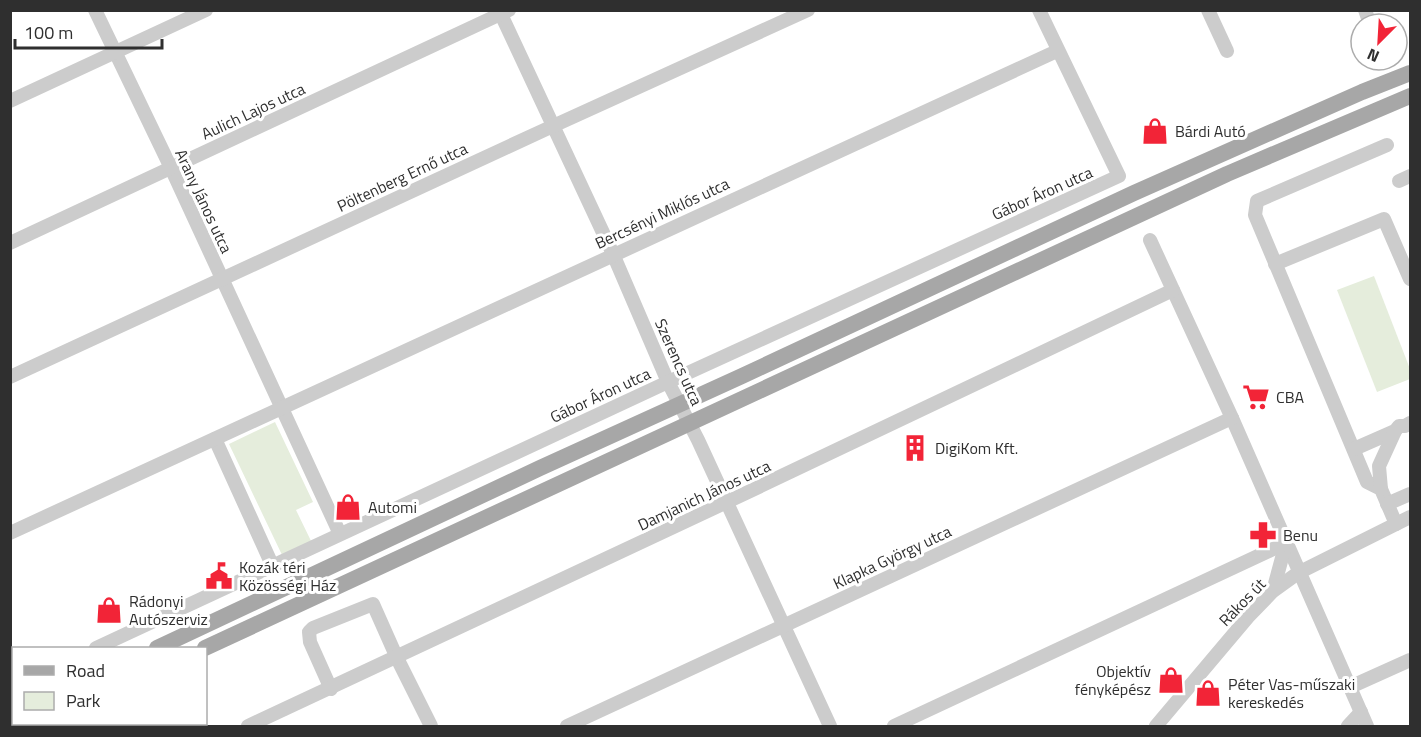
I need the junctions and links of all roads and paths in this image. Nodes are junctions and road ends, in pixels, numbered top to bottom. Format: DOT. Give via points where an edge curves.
graph roads {
  1 [pos="95,10"];
  2 [pos="206,10"];
  3 [pos="808,10"];
  4 [pos="1208,10"];
  5 [pos="1040,11"];
  6 [pos="503,12"];
  7 [pos="1057,51"];
  8 [pos="1227,51"];
  9 [pos="114,54"];
  10 [pos="1410,73"];
  11 [pos="1410,96"];
  12 [pos="10,101"];
  13 [pos="553,126"];
  14 [pos="1387,145"];
  15 [pos="171,168"];
  16 [pos="1150,240"];
  17 [pos="10,243"];
  18 [pos="613,254"];
  19 [pos="1275,264"];
  20 [pos="222,279"];
  21 [pos="1410,279"];
  22 [pos="1173,290"];
  23 [pos="10,377"];
  24 [pos="668,382"];
  25 [pos="679,405"];
  26 [pos="281,407"];
  27 [pos="1232,418"];
  28 [pos="689,425"];
  29 [pos="1405,427"];
  30 [pos="215,439"];
  31 [pos="1354,449"];
  32 [pos="1381,489"];
  33 [pos="1410,494"];
  34 [pos="727,502"];
  35 [pos="1387,504"];
  36 [pos="1410,517"];
  37 [pos="1396,524"];
  38 [pos="10,533"];
  39 [pos="339,534"];
  40 [pos="1286,543"];
  41 [pos="273,567"];
  42 [pos="1298,573"];
  43 [pos="1273,591"];
  44 [pos="783,626"];
  45 [pos="98,647"];
  46 [pos="159,647"];
  47 [pos="207,647"];
  48 [pos="397,658"];
  49 [pos="1410,660"];
  50 [pos="1350,687"];
  51 [pos="330,688"];
  52 [pos="1361,712"];
  53 [pos="248,726"];
  54 [pos="431,726"];
  55 [pos="567,726"];
  56 [pos="830,726"];
  57 [pos="894,726"];
  58 [pos="1155,726"];
  59 [pos="1348,726"];
  60 [pos="1367,726"];
  1 -- 9 [label="street, Arany János utca"];
  2 -- 9 [label="street"];
  3 -- 13 [label="street, Pöltenberg Ernő utca"];
  4 -- 8 [label="street"];
  5 -- 7 [label="street"];
  6 -- 13 [label="street, Szerencs utca"];
  6 -- 15 [label="street, Aulich Lajos utca"];
  7 -- 18 [label="street, Bercsényi Miklós utca"];
  7 -- 24 [label="street, Gábor Áron utca" via="1119,176"];
  9 -- 12 [label="street"];
  9 -- 15 [label="street, Arany János utca"];
  10 -- 25 [label="main road" via="1134,193"];
  11 -- 28 [label="main road" via="1227,174"];
  13 -- 18 [label="street, Szerencs utca"];
  13 -- 20 [label="street, Pöltenberg Ernő utca"];
  14 -- 19 [label="street" via="1257,201 1255,215"];
  15 -- 17 [label="street, Aulich Lajos utca"];
  15 -- 20 [label="street, Arany János utca"];
  16 -- 22 [label="street"];
  18 -- 24 [label="street, Szerencs utca"];
  18 -- 26 [label="street, Bercsényi Miklós utca"];
  19 -- 21 [label="street" via="1384,219"];
  19 -- 31 [label="street"];
  20 -- 23 [label="street, Pöltenberg Ernő utca"];
  20 -- 26 [label="street, Arany János utca"];
  22 -- 27 [label="street"];
  22 -- 34 [label="street, Damjanich János utca"];
  24 -- 25 [label="street, Szerencs utca"];
  24 -- 39 [label="street, Gábor Áron utca"];
  25 -- 28 [label="street, Szerencs utca"];
  25 -- 46 [label="main road"];
  26 -- 30 [label="street, Bercsényi Miklós utca"];
  26 -- 39 [label="street, Arany János utca"];
  27 -- 40 [label="street"];
  27 -- 44 [label="street, Klapka György utca"];
  28 -- 34 [label="street, Szerencs utca"];
  28 -- 47 [label="main road"];
  29 -- 31 [label="street"];
  29 -- 32 [label="street" via="1379,466"];
  30 -- 38 [label="street"];
  30 -- 41 [label="street"];
  31 -- 32 [label="street" via="1367,482"];
  32 -- 35 [label="street"];
  33 -- 35 [label="street"];
  34 -- 44 [label="street, Szerencs utca"];
  34 -- 48 [label="street, Damjanich János utca"];
  35 -- 37 [label="street"];
  36 -- 37 [label="street, Rákos út"];
  37 -- 42 [label="street, Rákos út"];
  39 -- 41 [label="street, Gábor Áron utca"];
  40 -- 42 [label="street"];
  40 -- 43 [label="street"];
  40 -- 57 [label="street"];
  41 -- 45 [label="street, Gábor Áron utca"];
  42 -- 43 [label="street, Rákos út"];
  42 -- 50 [label="street"];
  43 -- 58 [label="street, Rákos út"];
  44 -- 55 [label="street, Klapka György utca"];
  44 -- 56 [label="street, Szerencs utca"];
  48 -- 51 [label="street, Damjanich János utca"];
  48 -- 51 [label="street" via="373,604 313,628 309,632 310,642"];
  48 -- 54 [label="street"];
  49 -- 50 [label="street"];
  50 -- 52 [label="street"];
  51 -- 53 [label="street, Damjanich János utca"];
  52 -- 59 [label="street"];
  52 -- 60 [label="street"];
}
